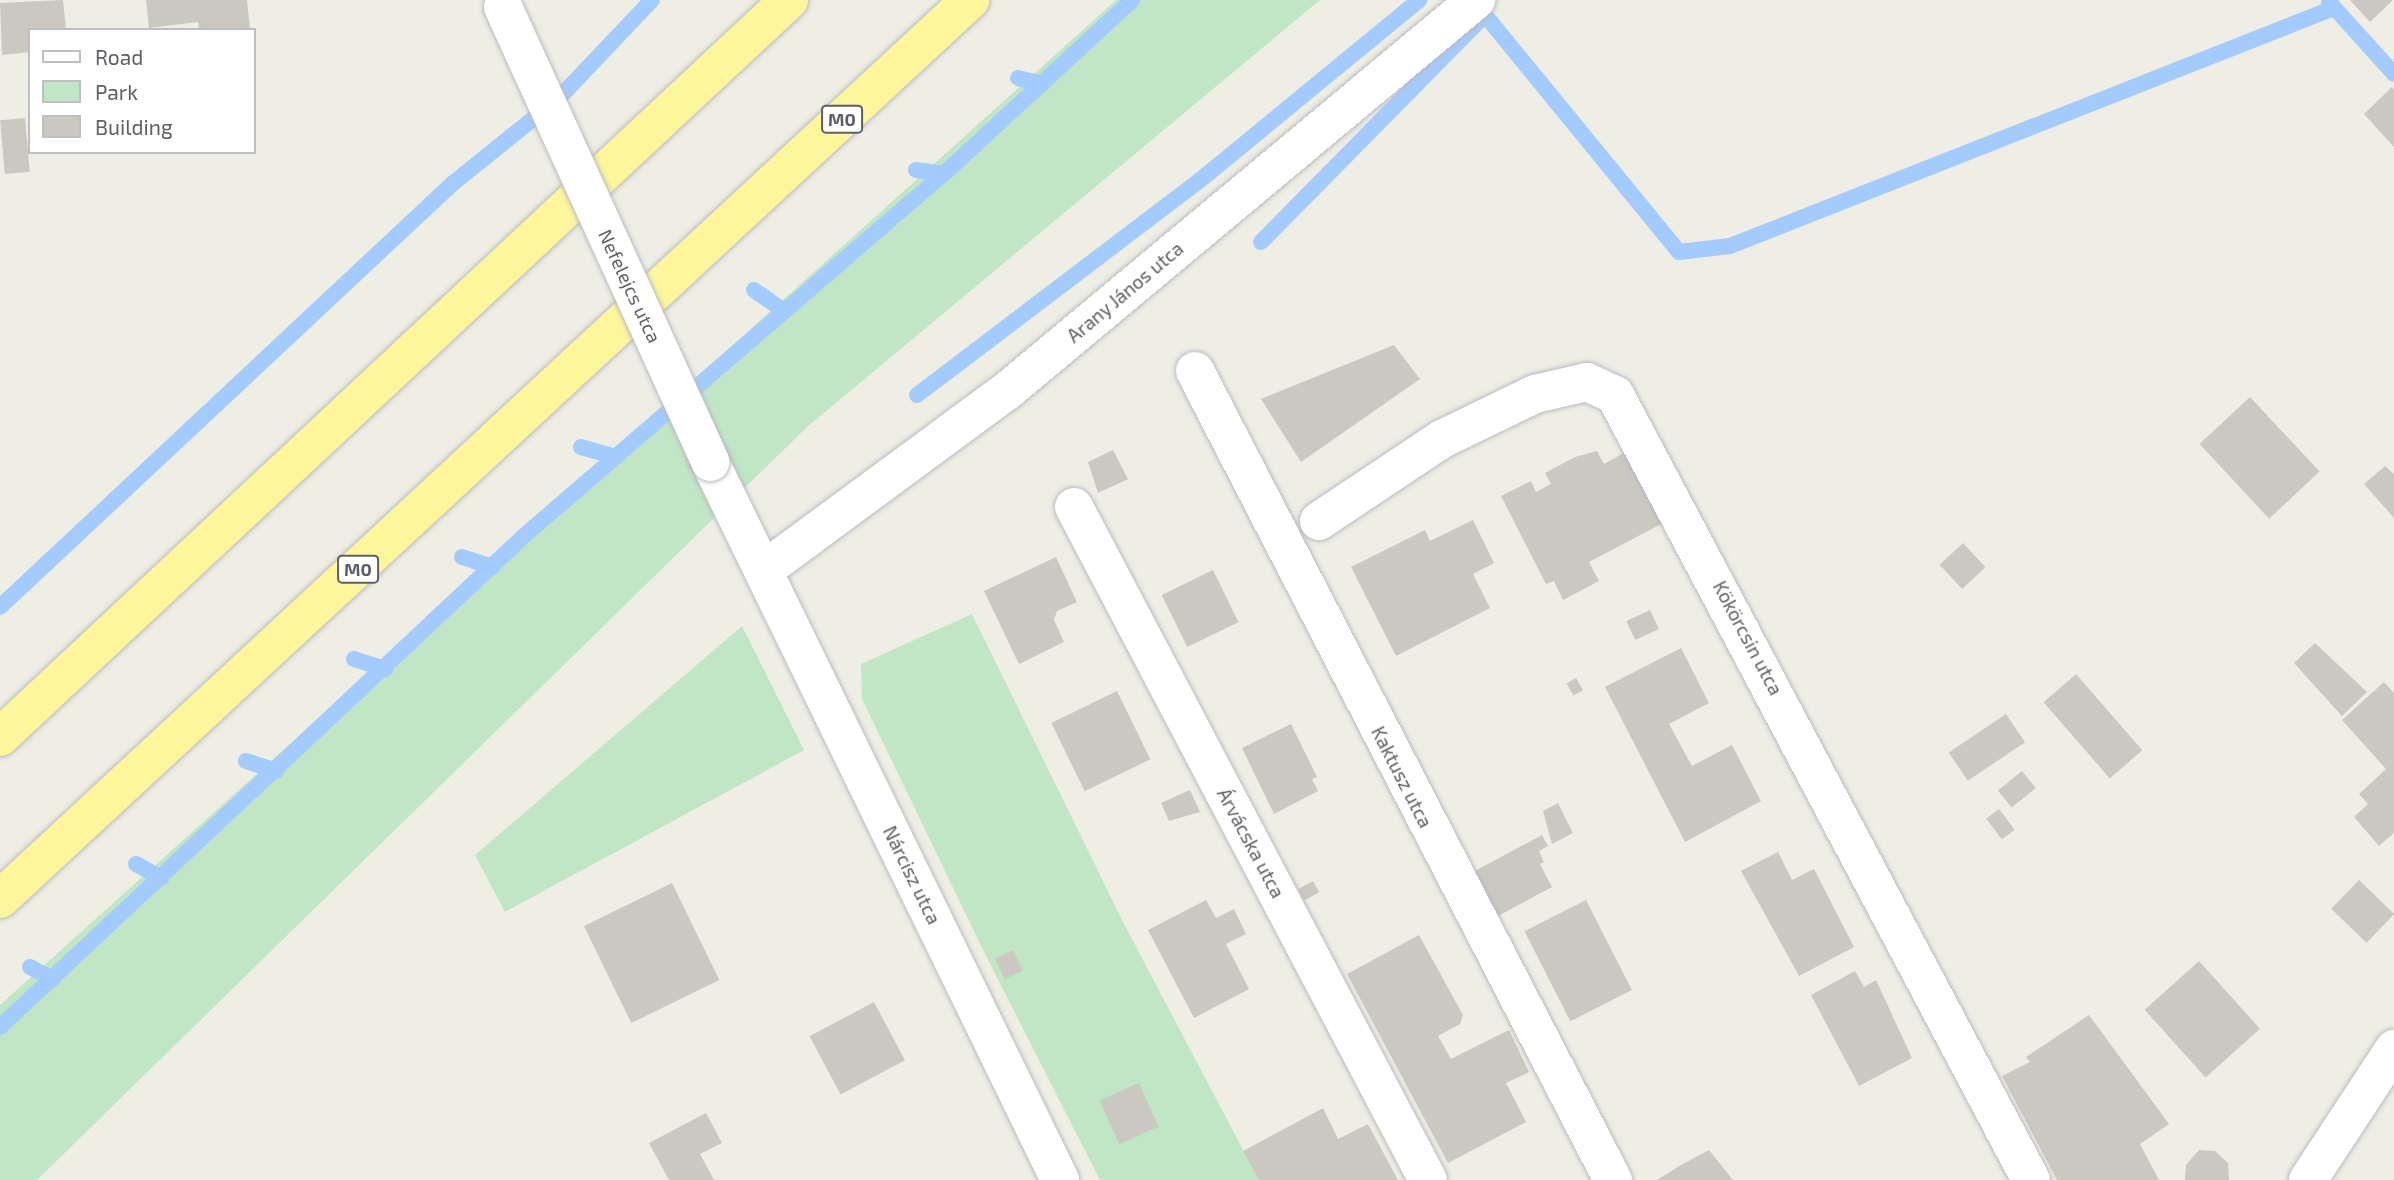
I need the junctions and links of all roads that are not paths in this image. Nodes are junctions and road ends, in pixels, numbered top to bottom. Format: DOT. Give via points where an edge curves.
graph roads {
  1 [pos="789,0"];
  2 [pos="970,0"];
  3 [pos="1476,0"];
  4 [pos="501,4"];
  5 [pos="1195,371"];
  6 [pos="1074,507"];
  7 [pos="1319,522"];
  8 [pos="764,570"];
  9 [pos="0,737"];
  10 [pos="0,899"];
  11 [pos="2394,1049"];
  12 [pos="1046,1175"];
  13 [pos="1428,1180"];
  14 [pos="1613,1180"];
  15 [pos="2031,1180"];
  16 [pos="2308,1180"];
  1 -- 9 [label="highway"];
  2 -- 10 [label="highway, M0"];
  3 -- 8 [label="street, Arany János utca" via="1007,391"];
  4 -- 8 [label="street, Nefelejcs utca, bridge"];
  5 -- 14 [label="street, Kaktusz utca"];
  6 -- 13 [label="street, Árvácska utca"];
  7 -- 15 [label="street, Kökörcsin utca" via="1443,439 1535,394 1587,383 1615,395"];
  8 -- 12 [label="street, Nárcisz utca"];
  11 -- 16 [label="street"];
}
